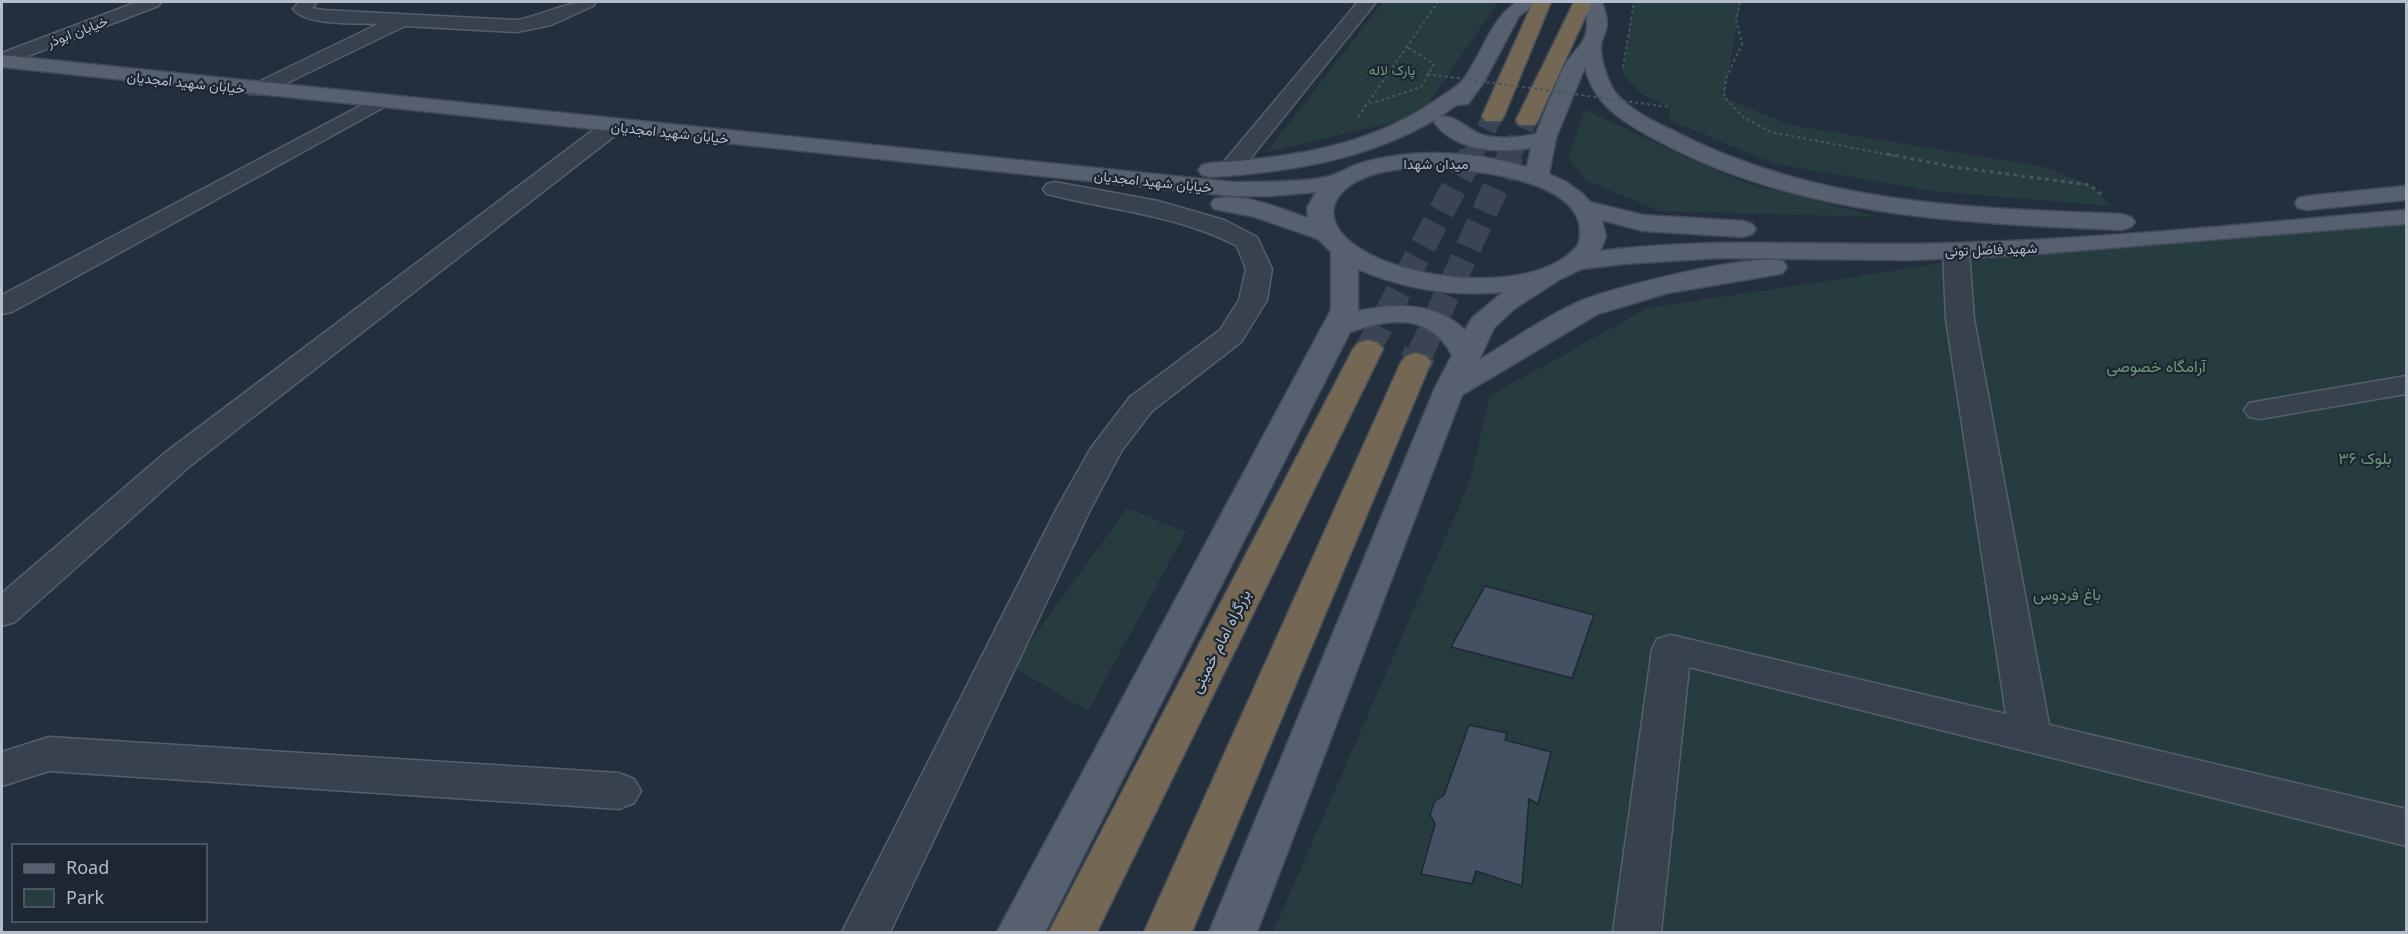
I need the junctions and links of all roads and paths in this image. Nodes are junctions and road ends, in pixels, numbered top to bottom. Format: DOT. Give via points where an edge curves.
graph roads {
  1 [pos="152,2"];
  2 [pos="308,2"];
  3 [pos="440,2"];
  4 [pos="587,2"];
  5 [pos="1367,2"];
  6 [pos="1437,2"];
  7 [pos="1529,2"];
  8 [pos="1542,2"];
  9 [pos="1582,2"];
  10 [pos="1593,2"];
  11 [pos="1634,2"];
  12 [pos="1740,2"];
  13 [pos="398,22"];
  14 [pos="1405,46"];
  15 [pos="1592,47"];
  16 [pos="2,60"];
  17 [pos="2,74"];
  18 [pos="1427,74"];
  19 [pos="1622,74"];
  20 [pos="1474,82"];
  21 [pos="257,90"];
  22 [pos="369,107"];
  23 [pos="1363,107"];
  24 [pos="1669,107"];
  25 [pos="1493,116"];
  26 [pos="1358,117"];
  27 [pos="1527,120"];
  28 [pos="1445,122"];
  29 [pos="604,132"];
  30 [pos="1545,138"];
  31 [pos="1417,160"];
  32 [pos="1230,169"];
  33 [pos="1536,177"];
  34 [pos="1048,179"];
  35 [pos="1339,182"];
  36 [pos="2406,193"];
  37 [pos="2108,201"];
  38 [pos="1584,208"];
  39 [pos="2406,217"];
  40 [pos="2122,222"];
  41 [pos="1677,225"];
  42 [pos="1335,242"];
  43 [pos="1692,249"];
  44 [pos="1956,251"];
  45 [pos="1904,252"];
  46 [pos="1562,268"];
  47 [pos="2,306"];
  48 [pos="1339,326"];
  49 [pos="1368,349"];
  50 [pos="1466,355"];
  51 [pos="1416,362"];
  52 [pos="2406,384"];
  53 [pos="1449,390"];
  54 [pos="2260,410"];
  55 [pos="2,613"];
  56 [pos="2030,735"];
  57 [pos="2,769"];
  58 [pos="619,791"];
  59 [pos="2406,828"];
  60 [pos="866,933"];
  61 [pos="1022,933"];
  62 [pos="1073,933"];
  63 [pos="1168,933"];
  64 [pos="1233,933"];
  65 [pos="1637,933"];
  1 -- 16 [label="street, خیابان ابوذر"];
  2 -- 13 [label="street" via="305,12"];
  3 -- 13 [label="street"];
  4 -- 13 [label="street" via="544,21 517,26"];
  5 -- 32 [label="street"];
  6 -- 14 [label="path"];
  7 -- 20 [label="main road" via="1512,13"];
  8 -- 25 [label="highway"];
  9 -- 27 [label="highway"];
  10 -- 15 [label="main road" via="1598,24"];
  11 -- 19 [label="path"];
  12 -- 37 [label="path" via="1736,20 1743,33 1741,53 1727,76 1724,97 1743,117 1771,132 1791,136 1954,167 2090,185"];
  13 -- 21 [label="street"];
  14 -- 18 [label="path" via="1434,64"];
  14 -- 23 [label="path"];
  15 -- 30 [label="main road" via="1572,70"];
  15 -- 40 [label="main road" via="1605,92 1625,113 1683,147 1753,174 1817,192 1923,210"];
  16 -- 21 [label="main road, خیابان شهید امجدیان"];
  17 -- 22 [label="main road, خیابان شهید امجدیان"];
  18 -- 23 [label="path" via="1421,87"];
  18 -- 24 [label="path, bridge"];
  20 -- 28 [label="main road"];
  20 -- 32 [label="main road" via="1424,118 1379,138 1334,152"];
  21 -- 22 [label="main road, خیابان شهید امجدیان"];
  22 -- 29 [label="main road, خیابان شهید امجدیان"];
  22 -- 47 [label="street"];
  23 -- 26 [label="path"];
  28 -- 30 [label="main road" via="1474,141 1524,144"];
  28 -- 31 [label="main road"];
  29 -- 34 [label="main road, خیابان شهید امجدیان"];
  29 -- 55 [label="street" via="178,459"];
  30 -- 33 [label="main road"];
  31 -- 33 [label="main road, میدان شهدا" via="1458,160"];
  31 -- 35 [label="main road, میدان شهدا" via="1369,169"];
  32 -- 34 [label="main road" via="1170,172 1107,168"];
  33 -- 38 [label="main road, میدان شهدا" via="1564,191"];
  34 -- 35 [label="main road, خیابان شهید امجدیان" via="1232,189"];
  34 -- 42 [label="main road, خیابان شهید امجدیان" via="1271,213"];
  34 -- 60 [label="street" via="1215,225 1248,242 1259,269 1253,300 1231,336 1141,404 1107,448"];
  35 -- 42 [label="main road, میدان شهدا" via="1323,197 1318,215"];
  36 -- 40 [label="main road, شهید فاضل تونی"];
  38 -- 41 [label="main road, شهید فاضل تونی" via="1644,223"];
  38 -- 46 [label="main road" via="1593,226 1591,245"];
  39 -- 44 [label="main road, شهید فاضل تونی" via="2064,246"];
  40 -- 41 [label="main road, شهید فاضل تونی" via="1864,232"];
  41 -- 43 [label="main road" via="1666,232 1668,237"];
  42 -- 46 [label="main road" via="1377,268 1418,280 1464,286 1509,284"];
  42 -- 48 [label="main road, میدان شهدا" via="1345,310"];
  43 -- 45 [label="main road, شهید فاضل تونی"];
  43 -- 46 [label="main road, شهید فاضل تونی" via="1621,254"];
  44 -- 45 [label="main road, شهید فاضل تونی"];
  44 -- 56 [label="street" via="1960,319"];
  45 -- 53 [label="main road" via="1739,271 1663,286 1588,308"];
  46 -- 50 [label="main road" via="1504,303 1482,324"];
  48 -- 50 [label="main road" via="1379,314 1424,316 1445,324 1462,343"];
  48 -- 61 [label="main road, میدان شهدا"];
  49 -- 62 [label="highway, بزرگراه امام خمینی"];
  50 -- 53 [label="main road"];
  51 -- 63 [label="highway"];
  52 -- 54 [label="street"];
  53 -- 64 [label="main road"];
  56 -- 59 [label="street"];
  56 -- 65 [label="street" via="1671,649"];
  57 -- 58 [label="street" via="49,754"];
}
